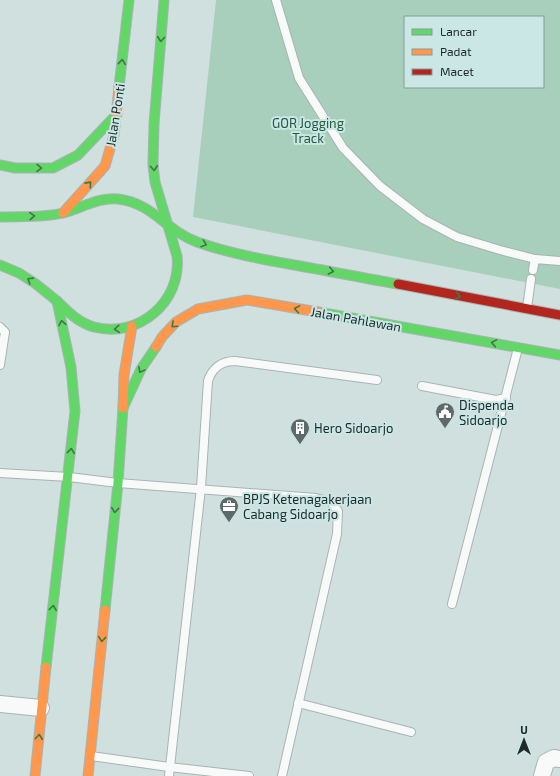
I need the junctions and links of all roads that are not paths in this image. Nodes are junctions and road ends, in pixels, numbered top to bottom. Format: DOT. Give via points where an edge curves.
graph roads {
  1 [pos="129,0"];
  2 [pos="164,0"];
  3 [pos="276,0"];
  4 [pos="117,114"];
  5 [pos="0,165"];
  6 [pos="63,213"];
  7 [pos="0,217"];
  8 [pos="169,226"];
  9 [pos="535,259"];
  10 [pos="560,261"];
  11 [pos="0,265"];
  12 [pos="533,270"];
  13 [pos="531,279"];
  14 [pos="57,301"];
  15 [pos="527,309"];
  16 [pos="560,315"];
  17 [pos="132,326"];
  18 [pos="0,327"];
  19 [pos="518,347"];
  20 [pos="560,355"];
  21 [pos="0,365"];
  22 [pos="377,380"];
  23 [pos="422,386"];
  24 [pos="506,398"];
  25 [pos="123,408"];
  26 [pos="0,472"];
  27 [pos="69,477"];
  28 [pos="118,483"];
  29 [pos="200,488"];
  30 [pos="452,604"];
  31 [pos="298,703"];
  32 [pos="0,704"];
  33 [pos="41,708"];
  34 [pos="411,732"];
  35 [pos="90,756"];
  36 [pos="560,759"];
  37 [pos="169,767"];
  38 [pos="35,776"];
  39 [pos="88,776"];
  40 [pos="169,776"];
  41 [pos="249,776"];
  42 [pos="282,776"];
  43 [pos="542,776"];
  4 -- 1 [label="main road, Jalan Ponti, one-way"];
  2 -- 8 [label="main road, one-way" via="152,146 154,177"];
  3 -- 9 [label="lane" via="299,78 343,148 380,186 423,219 457,237"];
  5 -- 4 [label="main road, one-way" via="15,168 53,168 78,155"];
  6 -- 4 [label="main road, Jalan Ponti, one-way" via="105,166"];
  7 -- 6 [label="main road, one-way"];
  6 -- 8 [label="main road" via="99,200 117,198 134,202 150,210"];
  8 -- 15 [label="main road, one-way" via="195,241 253,257"];
  8 -- 17 [label="main road" via="178,261 173,288 158,311"];
  9 -- 10 [label="lane"];
  9 -- 12 [label="lane"];
  14 -- 11 [label="main road, one-way" via="19,273"];
  13 -- 15 [label="lane"];
  17 -- 14 [label="main road, one-way" via="115,330 98,328 68,313"];
  27 -- 14 [label="main road, one-way" via="76,411 71,367"];
  15 -- 16 [label="main road"];
  17 -- 25 [label="main road" via="124,375"];
  18 -- 21 [label="lane" via="5,332"];
  19 -- 20 [label="main road, Jalan Pahlawan"];
  19 -- 24 [label="lane"];
  19 -- 25 [label="main road, Jalan Pahlawan, one-way" via="247,300 198,309 176,322 162,337 141,369"];
  22 -- 29 [label="lane" via="227,361 211,372 208,381"];
  23 -- 24 [label="lane" via="496,400"];
  24 -- 30 [label="lane"];
  25 -- 28 [label="main road"];
  26 -- 27 [label="lane"];
  27 -- 28 [label="lane"];
  33 -- 27 [label="main road, one-way"];
  28 -- 29 [label="lane"];
  28 -- 35 [label="main road, one-way"];
  29 -- 31 [label="lane" via="316,498 331,502 338,511 337,534"];
  29 -- 37 [label="lane"];
  31 -- 34 [label="lane"];
  31 -- 42 [label="lane"];
  32 -- 33 [label="street"];
  38 -- 33 [label="main road, one-way"];
  35 -- 37 [label="lane"];
  35 -- 39 [label="main road"];
  36 -- 43 [label="street" via="554,758 546,762"];
  37 -- 40 [label="lane"];
  37 -- 41 [label="lane"];
}
